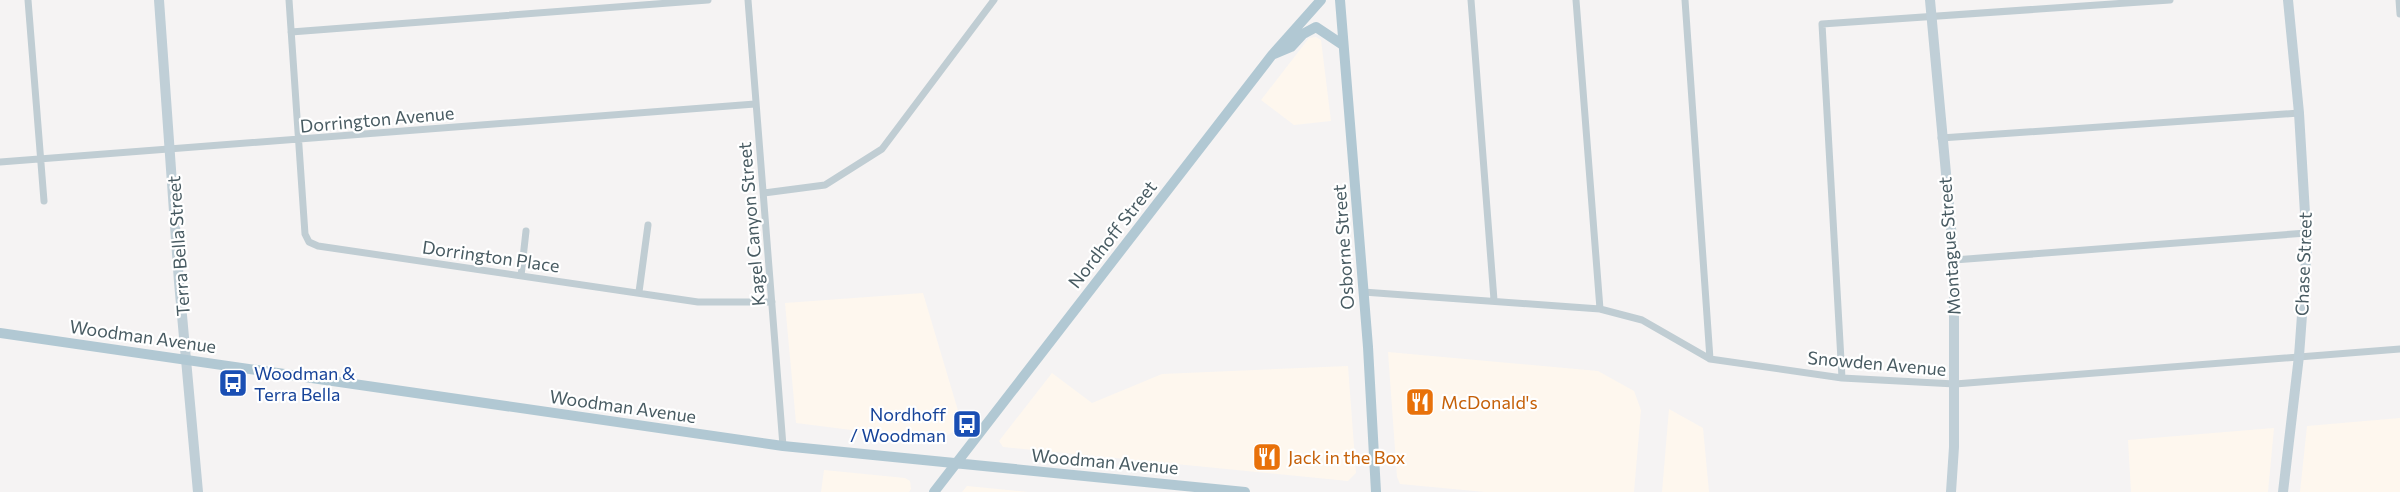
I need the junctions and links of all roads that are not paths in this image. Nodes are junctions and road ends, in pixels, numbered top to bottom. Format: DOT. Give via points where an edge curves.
graph roads {
  1 [pos="28,0"];
  2 [pos="159,0"];
  3 [pos="289,0"];
  4 [pos="708,0"];
  5 [pos="748,0"];
  6 [pos="994,0"];
  7 [pos="1321,0"];
  8 [pos="1340,0"];
  9 [pos="1471,0"];
  10 [pos="1576,0"];
  11 [pos="1685,0"];
  12 [pos="1930,0"];
  13 [pos="2170,0"];
  14 [pos="2288,0"];
  15 [pos="2399,0"];
  16 [pos="2400,14"];
  17 [pos="1932,16"];
  18 [pos="291,32"];
  19 [pos="1343,45"];
  20 [pos="1272,55"];
  21 [pos="755,104"];
  22 [pos="2299,113"];
  23 [pos="1941,138"];
  24 [pos="298,140"];
  25 [pos="171,150"];
  26 [pos="40,159"];
  27 [pos="0,162"];
  28 [pos="764,193"];
  29 [pos="44,201"];
  30 [pos="648,225"];
  31 [pos="526,231"];
  32 [pos="2307,233"];
  33 [pos="1954,260"];
  34 [pos="521,276"];
  35 [pos="639,292"];
  36 [pos="1363,292"];
  37 [pos="1494,300"];
  38 [pos="772,302"];
  39 [pos="1600,309"];
  40 [pos="0,333"];
  41 [pos="2400,349"];
  42 [pos="2299,356"];
  43 [pos="187,358"];
  44 [pos="1710,359"];
  45 [pos="1842,378"];
  46 [pos="1955,384"];
  47 [pos="783,446"];
  48 [pos="957,463"];
  49 [pos="198,492"];
  50 [pos="934,492"];
  51 [pos="1245,492"];
  52 [pos="1376,492"];
  53 [pos="1951,492"];
  54 [pos="2283,492"];
  1 -- 26 [label="street"];
  2 -- 25 [label="street, Terra Bella Street"];
  3 -- 18 [label="street"];
  4 -- 18 [label="street"];
  5 -- 21 [label="street, Kagel Canyon Street"];
  6 -- 28 [label="street" via="882,149 825,185"];
  7 -- 20 [label="main road, Nordhoff Street"];
  8 -- 19 [label="main road, Osborne Street"];
  9 -- 37 [label="street"];
  10 -- 39 [label="street"];
  11 -- 44 [label="street"];
  12 -- 17 [label="street, Montague Street"];
  13 -- 17 [label="street"];
  14 -- 22 [label="street, Chase Street"];
  15 -- 16 [label="street"];
  17 -- 23 [label="street, Montague Street"];
  17 -- 45 [label="street" via="1822,24"];
  18 -- 24 [label="street"];
  19 -- 20 [label="main road" via="1316,27 1291,47"];
  19 -- 36 [label="main road, Osborne Street"];
  20 -- 48 [label="main road, Nordhoff Street"];
  21 -- 24 [label="street, Dorrington Avenue"];
  21 -- 28 [label="street, Kagel Canyon Street"];
  22 -- 23 [label="street"];
  22 -- 32 [label="street, Chase Street"];
  23 -- 33 [label="street, Montague Street"];
  24 -- 25 [label="street, Dorrington Avenue"];
  24 -- 34 [label="street, Dorrington Place" via="305,234 309,242"];
  25 -- 26 [label="street, Dorrington Avenue"];
  25 -- 43 [label="street, Terra Bella Street"];
  26 -- 27 [label="street, Dorrington Avenue"];
  26 -- 29 [label="street"];
  28 -- 38 [label="street, Kagel Canyon Street"];
  30 -- 35 [label="street"];
  31 -- 34 [label="street"];
  32 -- 33 [label="street"];
  32 -- 42 [label="street, Chase Street"];
  33 -- 46 [label="street, Montague Street"];
  34 -- 35 [label="street, Dorrington Place"];
  35 -- 38 [label="street, Dorrington Place" via="698,302"];
  36 -- 37 [label="street, Snowden Avenue"];
  36 -- 52 [label="main road, Osborne Street"];
  37 -- 39 [label="street, Snowden Avenue"];
  38 -- 47 [label="street, Kagel Canyon Street"];
  39 -- 44 [label="street, Snowden Avenue" via="1642,320"];
  40 -- 43 [label="main road, Woodman Avenue"];
  41 -- 42 [label="street, Snowden Avenue"];
  42 -- 46 [label="street, Snowden Avenue"];
  42 -- 54 [label="street, Chase Street"];
  43 -- 47 [label="main road, Woodman Avenue"];
  43 -- 49 [label="street, Terra Bella Street"];
  44 -- 45 [label="street, Snowden Avenue"];
  45 -- 46 [label="street, Snowden Avenue"];
  46 -- 53 [label="street, Montague Street"];
  47 -- 48 [label="main road, Woodman Avenue"];
  48 -- 50 [label="main road, Nordhoff Street"];
  48 -- 51 [label="main road, Woodman Avenue"];
}
